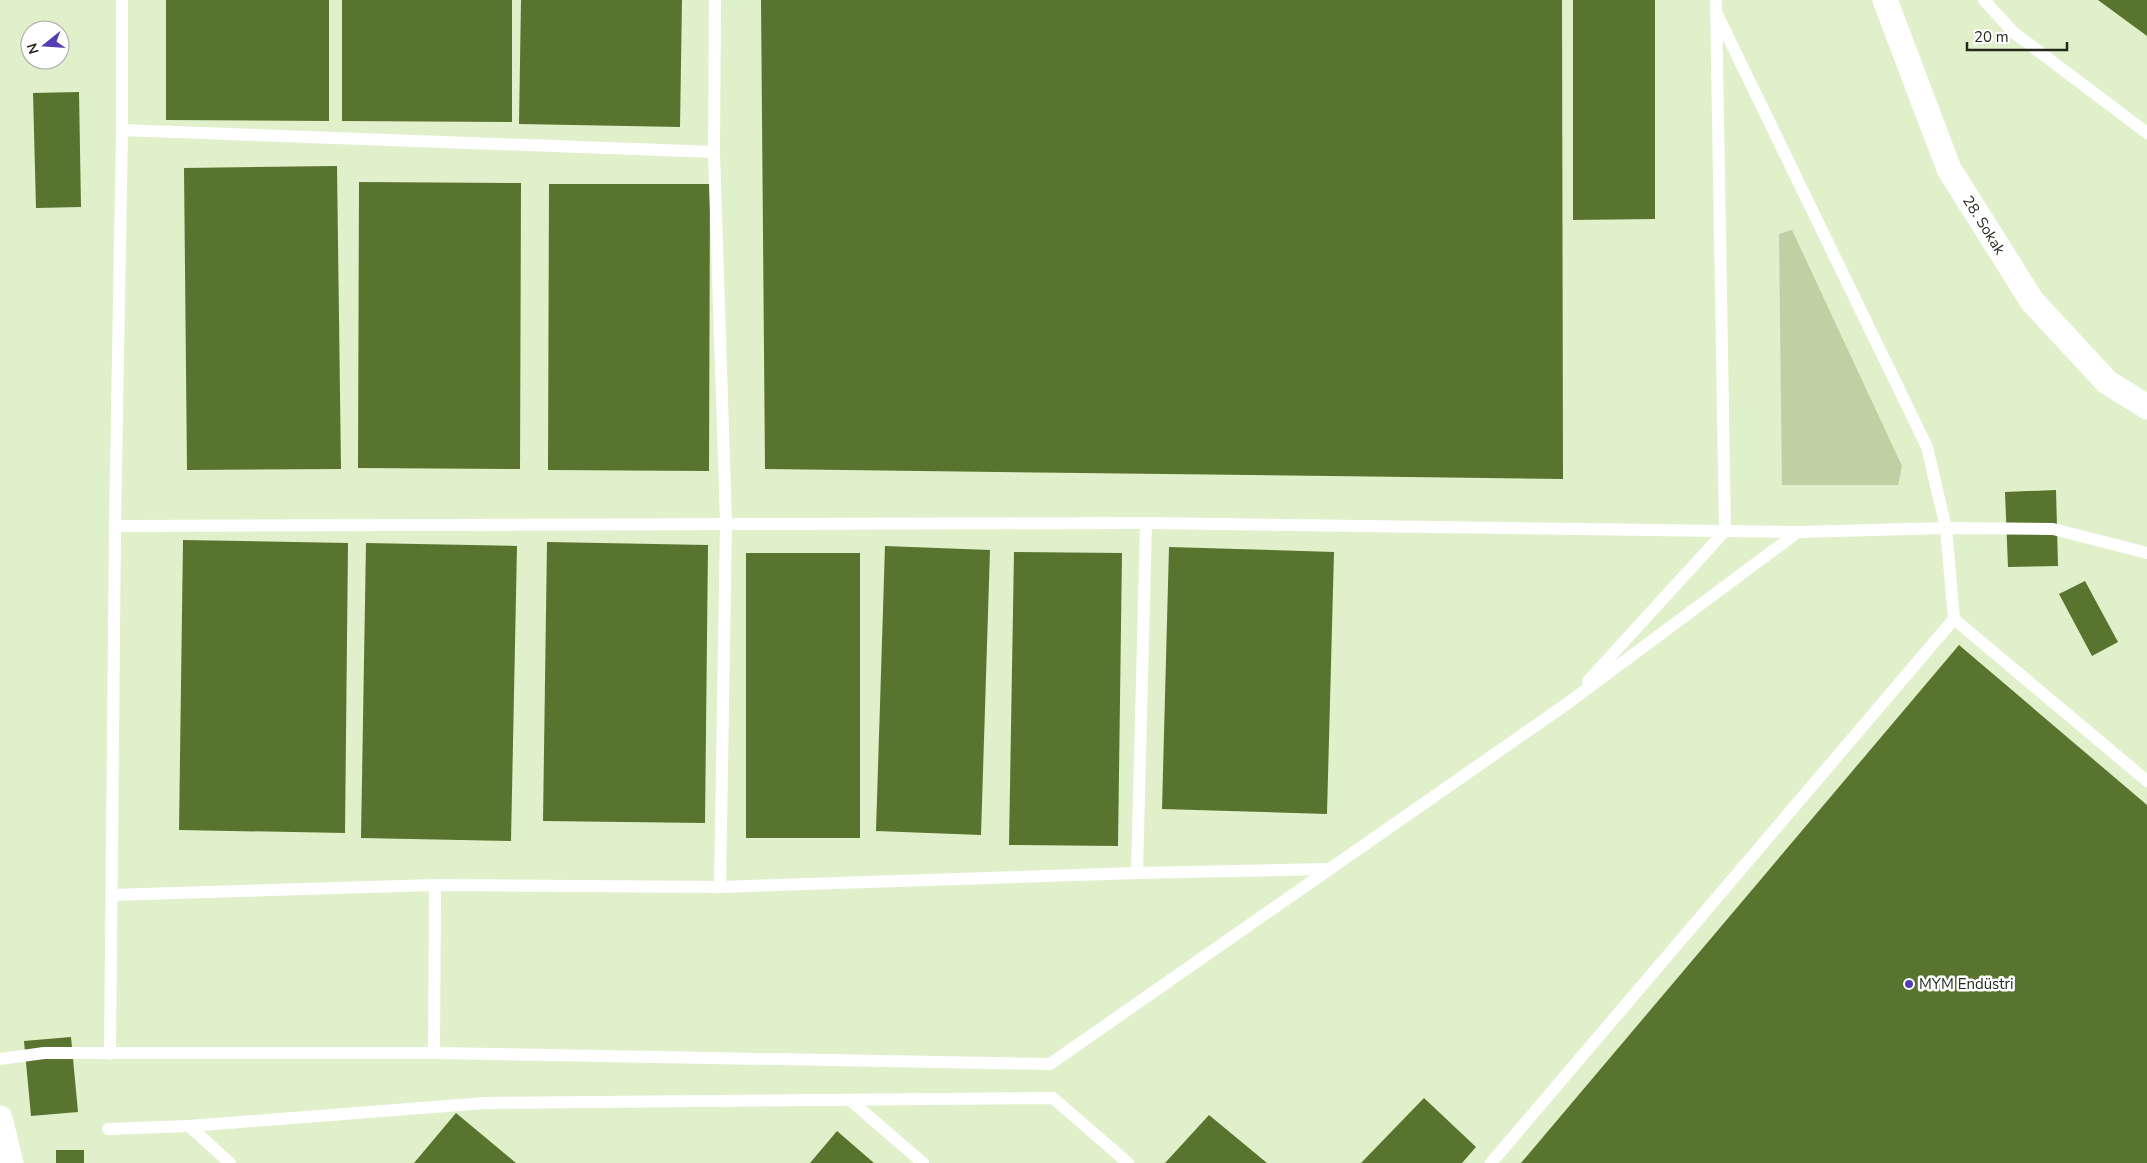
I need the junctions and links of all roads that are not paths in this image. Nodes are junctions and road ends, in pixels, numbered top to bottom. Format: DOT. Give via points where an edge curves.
graph roads {
  1 [pos="122,0"];
  2 [pos="715,0"];
  3 [pos="1885,0"];
  4 [pos="1984,0"];
  5 [pos="1716,6"];
  6 [pos="122,130"];
  7 [pos="2147,133"];
  8 [pos="714,152"];
  9 [pos="2147,407"];
  10 [pos="1146,522"];
  11 [pos="726,523"];
  12 [pos="115,526"];
  13 [pos="1946,528"];
  14 [pos="1725,531"];
  15 [pos="1798,532"];
  16 [pos="2147,553"];
  17 [pos="1954,619"];
  18 [pos="1568,703"];
  19 [pos="2147,782"];
  20 [pos="1329,869"];
  21 [pos="1137,873"];
  22 [pos="435,885"];
  23 [pos="720,887"];
  24 [pos="112,895"];
  25 [pos="434,1053"];
  26 [pos="110,1054"];
  27 [pos="0,1058"];
  28 [pos="850,1100"];
  29 [pos="0,1118"];
  30 [pos="189,1126"];
  31 [pos="108,1129"];
  32 [pos="11,1163"];
  33 [pos="230,1163"];
  34 [pos="923,1163"];
  35 [pos="1128,1163"];
  36 [pos="1491,1163"];
  1 -- 6 [label="lane"];
  2 -- 8 [label="lane"];
  3 -- 9 [label="street, 28. Sokak" via="1949,169 2032,301 2108,382"];
  4 -- 7 [label="lane" via="2013,32"];
  5 -- 13 [label="lane" via="1927,447"];
  5 -- 14 [label="lane"];
  6 -- 8 [label="lane"];
  6 -- 12 [label="lane"];
  8 -- 11 [label="lane"];
  10 -- 11 [label="lane"];
  10 -- 14 [label="lane"];
  10 -- 21 [label="lane"];
  11 -- 12 [label="lane"];
  11 -- 23 [label="lane"];
  12 -- 24 [label="lane"];
  13 -- 15 [label="lane"];
  13 -- 16 [label="lane" via="2052,529"];
  13 -- 17 [label="lane"];
  14 -- 15 [label="lane"];
  14 -- 18 [label="lane"];
  15 -- 18 [label="lane"];
  17 -- 19 [label="lane"];
  17 -- 36 [label="lane"];
  18 -- 20 [label="lane"];
  20 -- 21 [label="lane"];
  20 -- 25 [label="lane" via="1050,1064"];
  21 -- 23 [label="lane"];
  22 -- 23 [label="lane"];
  22 -- 24 [label="lane"];
  22 -- 25 [label="lane"];
  24 -- 26 [label="lane"];
  25 -- 26 [label="lane"];
  26 -- 27 [label="lane" via="44,1053"];
  28 -- 30 [label="lane" via="485,1103"];
  28 -- 34 [label="lane"];
  28 -- 35 [label="lane" via="1053,1098"];
  29 -- 32 [label="street"];
  30 -- 31 [label="lane"];
  30 -- 33 [label="lane"];
}
